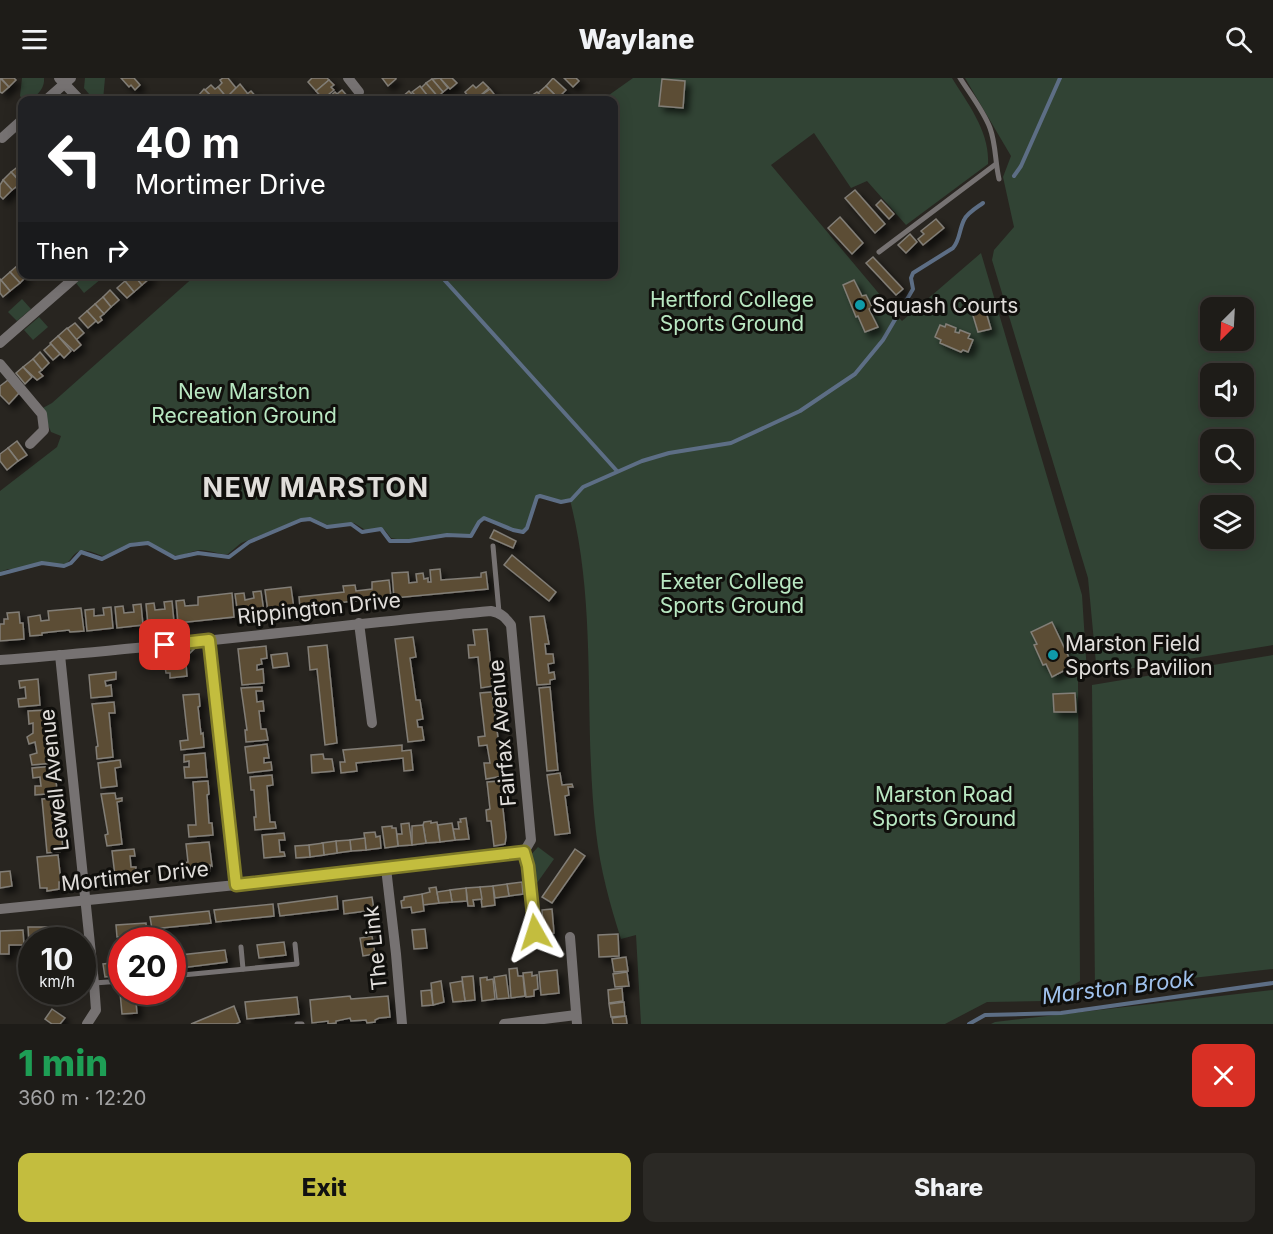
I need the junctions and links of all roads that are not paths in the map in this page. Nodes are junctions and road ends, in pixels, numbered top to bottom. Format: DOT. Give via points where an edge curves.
graph roads {
  1 [pos="348,78"];
  2 [pos="960,78"];
  3 [pos="65,80"];
  4 [pos="50,96"];
  5 [pos="77,96"];
  6 [pos="362,96"];
  7 [pos="18,124"];
  8 [pos="2,138"];
  9 [pos="996,164"];
  10 [pos="999,179"];
  11 [pos="879,252"];
  12 [pos="73,279"];
  13 [pos="0,343"];
  14 [pos="0,364"];
  15 [pos="30,444"];
  16 [pos="493,546"];
  17 [pos="499,612"];
  18 [pos="359,623"];
  19 [pos="209,640"];
  20 [pos="60,655"];
  21 [pos="0,660"];
  22 [pos="372,723"];
  23 [pos="524,852"];
  24 [pos="386,868"];
  25 [pos="236,885"];
  26 [pos="87,901"];
  27 [pos="0,909"];
  28 [pos="89,927"];
  29 [pos="535,932"];
  30 [pos="570,937"];
  31 [pos="295,944"];
  32 [pos="241,947"];
  33 [pos="243,969"];
  34 [pos="186,975"];
  35 [pos="96,1005"];
  36 [pos="96,1010"];
  37 [pos="576,1020"];
  38 [pos="87,1024"];
  39 [pos="99,1024"];
  40 [pos="402,1024"];
  41 [pos="504,1024"];
  1 -- 6 [label="street"];
  2 -- 9 [label="lane" via="989,126"];
  3 -- 4 [label="street"];
  3 -- 5 [label="street"];
  7 -- 8 [label="street"];
  9 -- 10 [label="lane"];
  9 -- 11 [label="lane"];
  12 -- 13 [label="street"];
  14 -- 15 [label="street" via="42,414 44,430"];
  16 -- 17 [label="lane"];
  17 -- 18 [label="street, Rippington Drive"];
  17 -- 23 [label="street, Fairfax Avenue" via="511,625 531,840"];
  18 -- 19 [label="street, Rippington Drive"];
  18 -- 22 [label="street"];
  19 -- 20 [label="street, Rippington Drive"];
  19 -- 25 [label="street"];
  20 -- 21 [label="street, Rippington Drive"];
  20 -- 26 [label="street, Lewell Avenue"];
  23 -- 24 [label="street, Mortimer Drive"];
  23 -- 29 [label="lane"];
  24 -- 25 [label="street, Mortimer Drive"];
  24 -- 40 [label="street, The Link"];
  25 -- 26 [label="street, Mortimer Drive"];
  26 -- 27 [label="street, Mortimer Drive"];
  26 -- 28 [label="street, Lewell Avenue"];
  30 -- 37 [label="street"];
  31 -- 33 [label="lane" via="297,964"];
  32 -- 33 [label="lane"];
  33 -- 34 [label="lane"];
  35 -- 36 [label="street, Lewell Avenue"];
  36 -- 38 [label="street"];
  36 -- 39 [label="street, Lewell Avenue"];
  37 -- 41 [label="street"];
}
